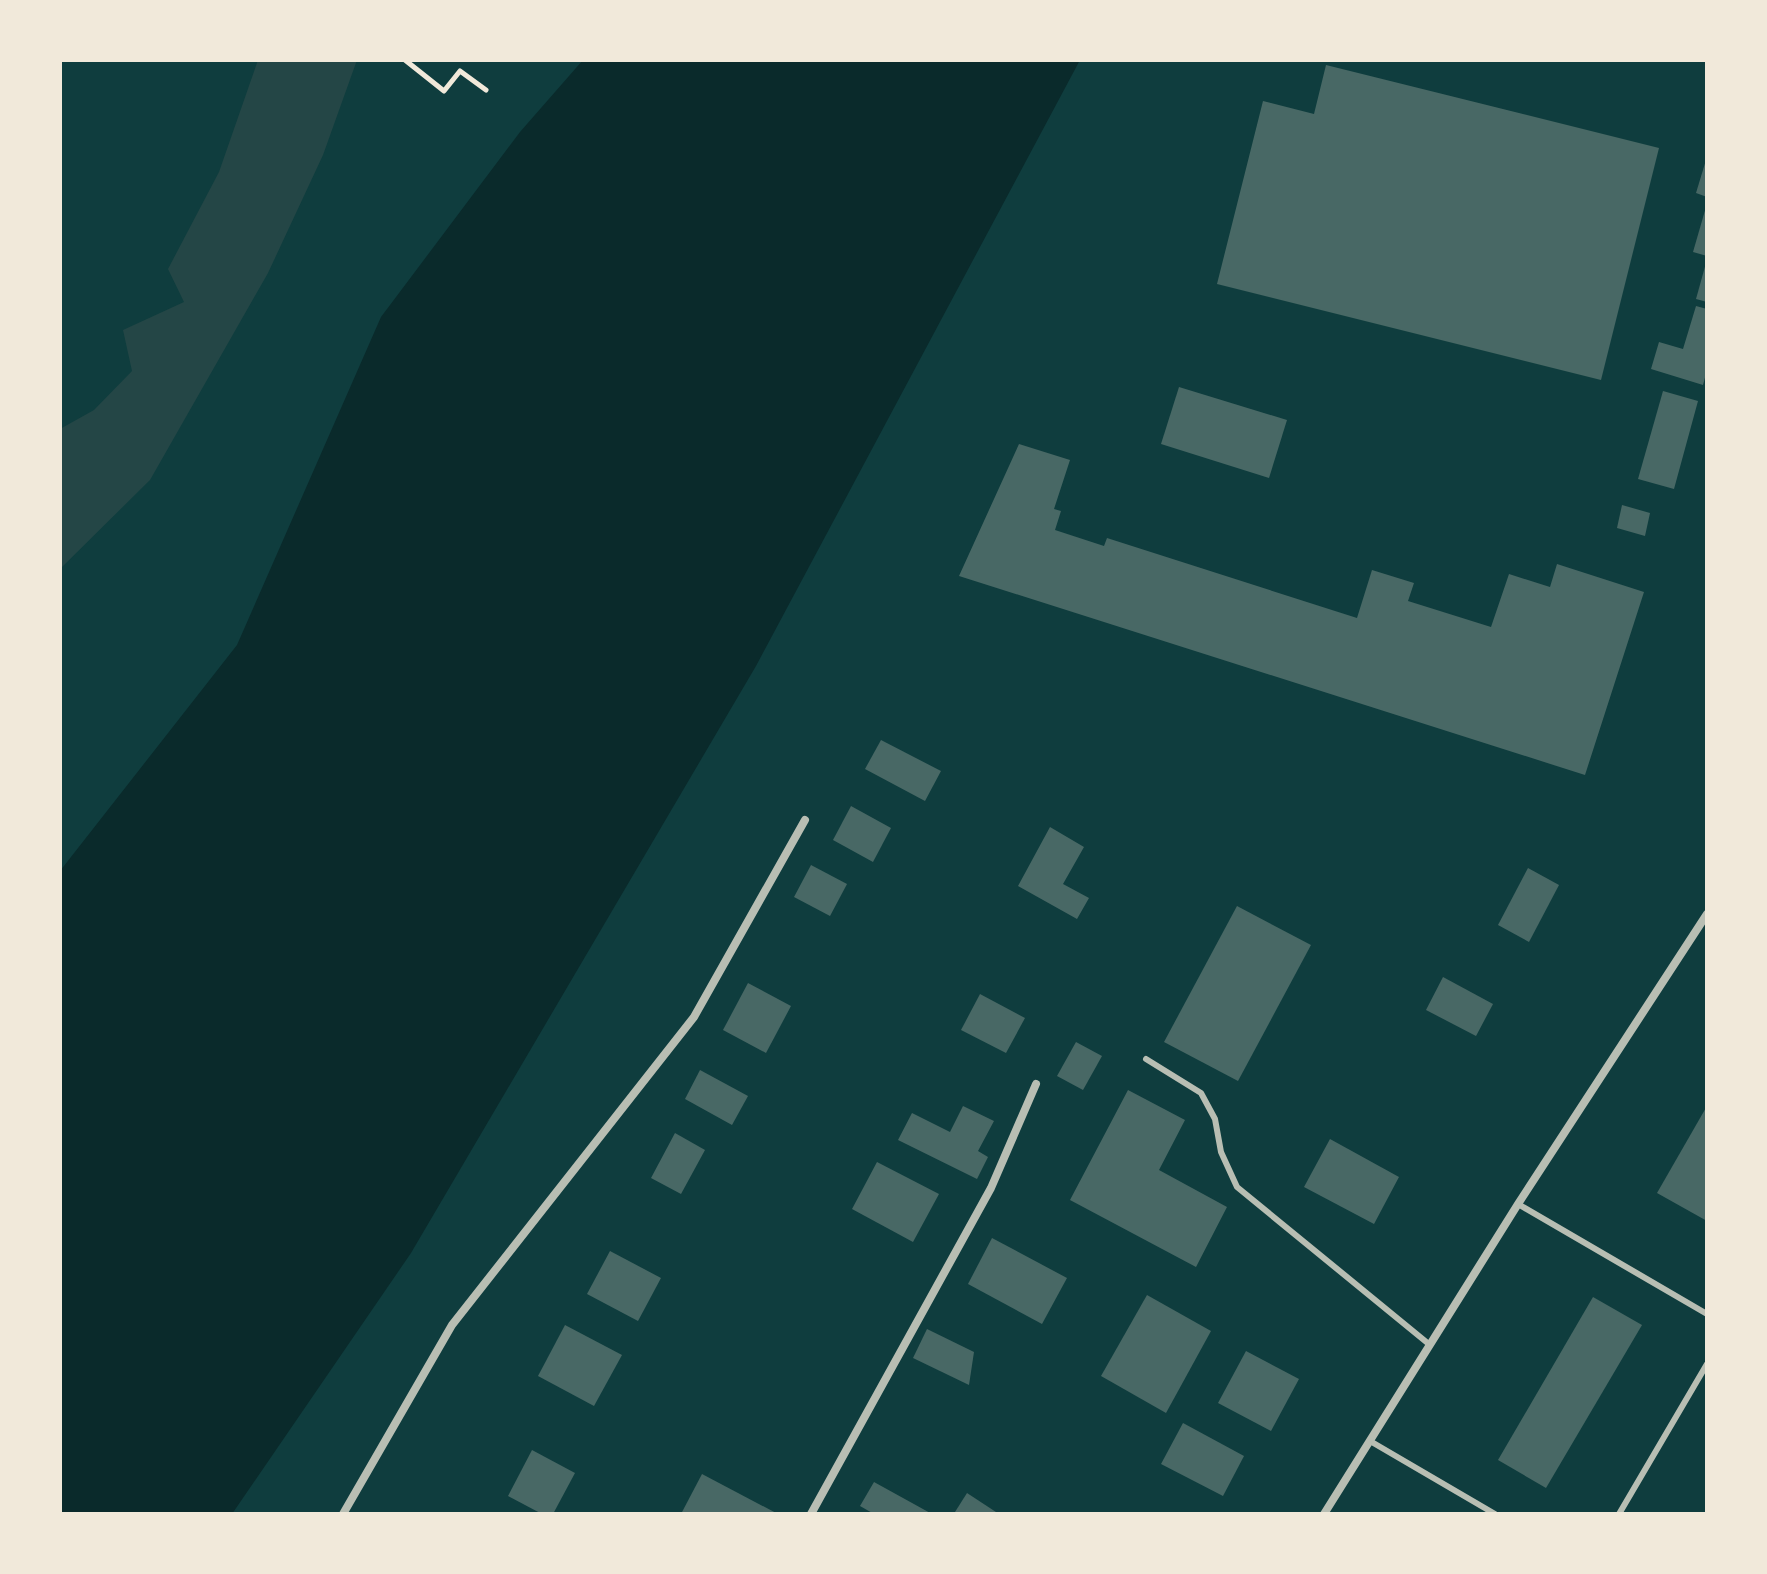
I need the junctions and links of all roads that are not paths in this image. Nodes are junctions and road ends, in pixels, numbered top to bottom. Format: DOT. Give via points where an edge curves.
graph roads {
  1 [pos="805,820"];
  2 [pos="1707,914"];
  3 [pos="1146,1059"];
  4 [pos="1036,1084"];
  5 [pos="1518,1204"];
  6 [pos="1707,1314"];
  7 [pos="1430,1345"];
  8 [pos="1707,1364"];
  9 [pos="1370,1441"];
  10 [pos="343,1514"];
  11 [pos="811,1514"];
  12 [pos="1324,1514"];
  13 [pos="1495,1514"];
  14 [pos="1619,1514"];
  1 -- 10 [label="street" via="694,1017 452,1325"];
  2 -- 5 [label="street"];
  3 -- 7 [label="lane" via="1201,1093 1237,1187"];
  4 -- 11 [label="street" via="991,1188"];
  5 -- 6 [label="lane"];
  5 -- 7 [label="street"];
  7 -- 9 [label="street"];
  8 -- 14 [label="lane"];
  9 -- 12 [label="street"];
  9 -- 13 [label="lane"];
}
